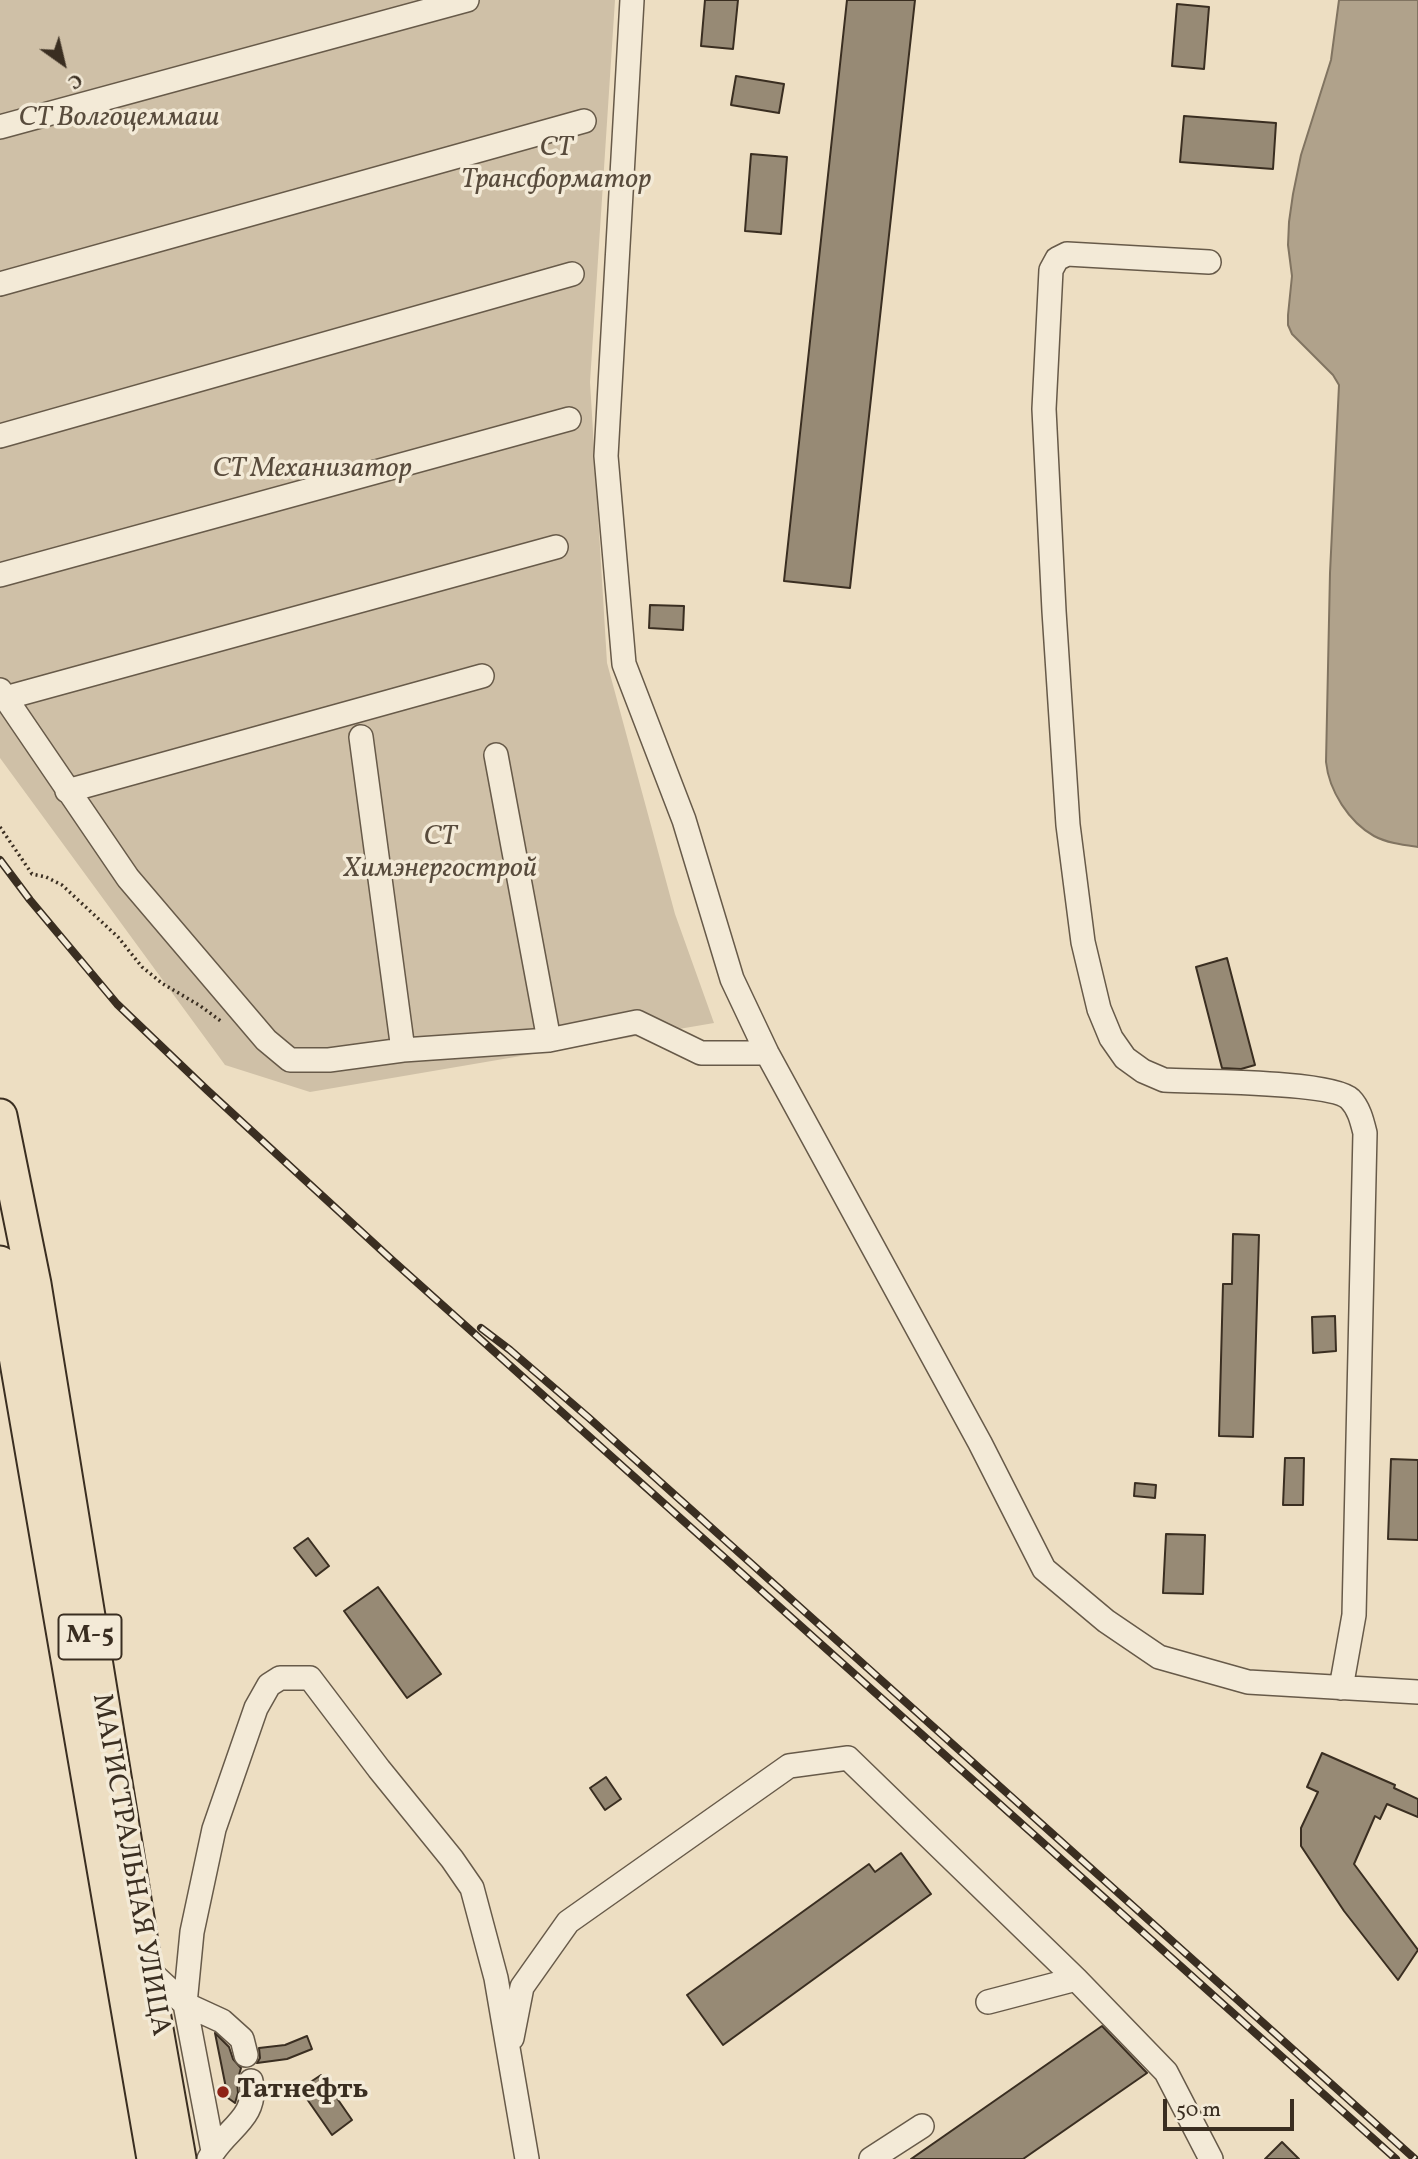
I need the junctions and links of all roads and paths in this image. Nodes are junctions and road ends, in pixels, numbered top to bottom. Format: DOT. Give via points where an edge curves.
graph roads {
  1 [pos="467,0"];
  2 [pos="632,0"];
  3 [pos="584,121"];
  4 [pos="0,127"];
  5 [pos="1209,262"];
  6 [pos="572,274"];
  7 [pos="0,284"];
  8 [pos="569,419"];
  9 [pos="0,436"];
  10 [pos="556,547"];
  11 [pos="0,575"];
  12 [pos="482,676"];
  13 [pos="3,694"];
  14 [pos="361,737"];
  15 [pos="496,755"];
  16 [pos="67,792"];
  17 [pos="0,827"];
  18 [pos="230,1029"];
  19 [pos="549,1040"];
  20 [pos="402,1050"];
  21 [pos="767,1053"];
  22 [pos="0,1116"];
  23 [pos="0,1263"];
  24 [pos="1340,1688"];
  25 [pos="1418,1692"];
  26 [pos="145,1967"];
  27 [pos="1076,1979"];
  28 [pos="988,2002"];
  29 [pos="185,2004"];
  30 [pos="509,2051"];
  31 [pos="246,2055"];
  32 [pos="251,2081"];
  33 [pos="922,2126"];
  34 [pos="211,2155"];
  35 [pos="154,2159"];
  36 [pos="179,2159"];
  37 [pos="527,2159"];
  38 [pos="871,2159"];
  39 [pos="1211,2159"];
  1 -- 4 [label="street"];
  2 -- 21 [label="street" via="606,456 624,664 684,820 732,979"];
  3 -- 7 [label="street"];
  5 -- 24 [label="street" via="1067,254 1057,259 1051,270 1044,410 1068,825 1083,942 1099,1009 1125,1058 1164,1080 1323,1088 1349,1098 1361,1116 1354,1615"];
  6 -- 9 [label="street"];
  8 -- 11 [label="street"];
  10 -- 13 [label="street"];
  12 -- 16 [label="street"];
  13 -- 16 [label="street"];
  14 -- 20 [label="street"];
  15 -- 19 [label="street"];
  16 -- 20 [label="street" via="128,878 266,1040 290,1060"];
  17 -- 18 [label="path" via="32,874 62,885 118,937 142,967"];
  19 -- 20 [label="street"];
  19 -- 21 [label="street" via="637,1022 701,1053"];
  21 -- 24 [label="street" via="1044,1569 1106,1621 1159,1657 1248,1682"];
  22 -- 26 [label="highway, МАГИСТРАЛЬНАЯ УЛИЦА / М-5" via="34,1284"];
  23 -- 35 [label="highway, МАГИСТРАЛЬНАЯ УЛИЦА / М-5"];
  24 -- 25 [label="street"];
  26 -- 29 [label="street"];
  26 -- 36 [label="highway, МАГИСТРАЛЬНАЯ УЛИЦА / М-5"];
  27 -- 28 [label="street"];
  27 -- 30 [label="street" via="848,1758 824,1761 789,1766 568,1922 522,1987"];
  27 -- 39 [label="street" via="1166,2072"];
  29 -- 30 [label="street" via="192,1932 214,1829 256,1708 269,1685 279,1678 310,1678 472,1888"];
  29 -- 31 [label="street" via="222,2021 242,2039"];
  29 -- 34 [label="street"];
  30 -- 37 [label="street"];
  32 -- 34 [label="street" via="254,2095 247,2113"];
  33 -- 38 [label="street"];
}
